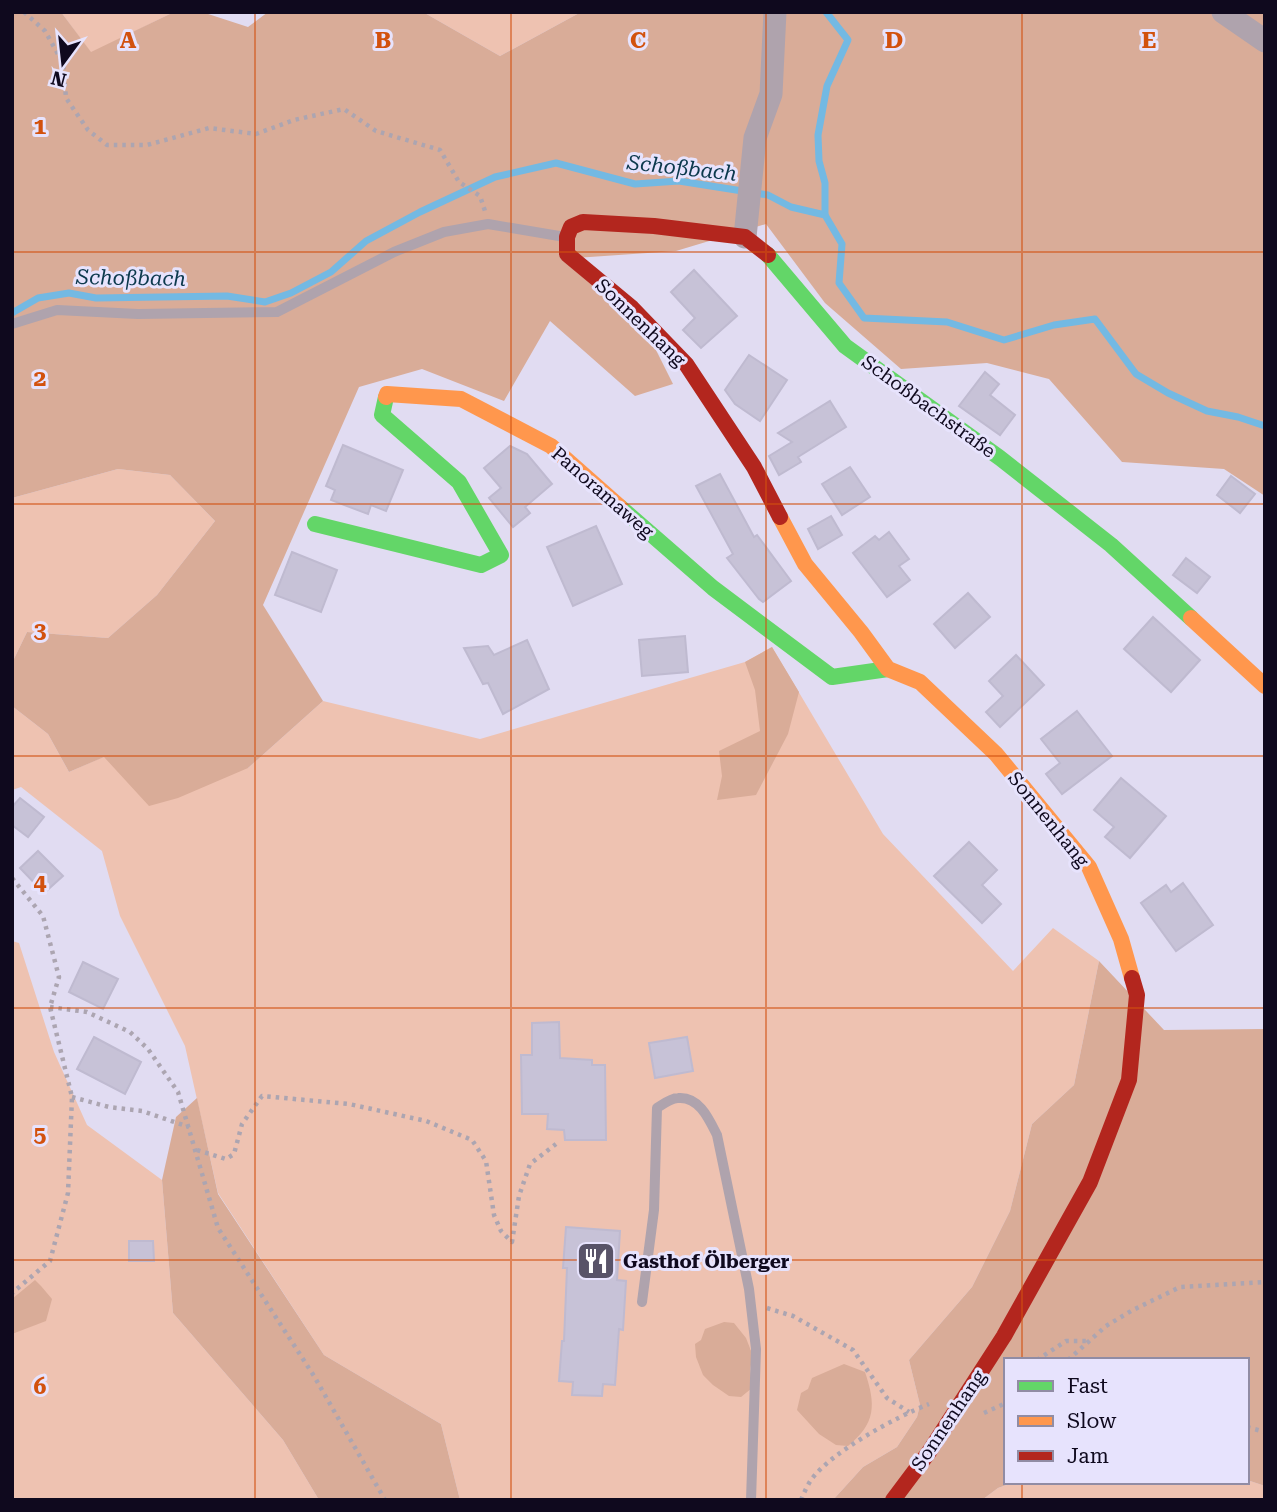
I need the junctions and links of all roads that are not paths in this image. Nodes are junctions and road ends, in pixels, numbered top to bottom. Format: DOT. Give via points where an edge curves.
graph roads {
  1 [pos="775,12"];
  2 [pos="1223,12"];
  3 [pos="1265,41"];
  4 [pos="567,237"];
  5 [pos="744,237"];
  6 [pos="12,324"];
  7 [pos="315,524"];
  8 [pos="888,669"];
  9 [pos="1265,686"];
  10 [pos="642,1303"];
  11 [pos="751,1500"];
  12 [pos="893,1500"];
  1 -- 5 [label="street" via="771,94 755,138"];
  2 -- 3 [label="street"];
  4 -- 5 [label="street" via="571,228 583,222"];
  4 -- 6 [label="lane" via="488,224 444,232 394,252 277,312 57,310"];
  4 -- 8 [label="street, Sonnenhang" via="567,254 632,309 686,364 754,467 806,564"];
  5 -- 9 [label="street, Schoßbachstraße" via="765,252 845,346 1111,545"];
  7 -- 8 [label="street, Panoramaweg" via="481,565 501,555 460,482 382,415 387,394 461,399 551,446 713,588 832,677"];
  8 -- 12 [label="street, Sonnenhang" via="920,682 996,754 1089,867 1121,939 1137,995 1129,1080 1090,1182 1004,1336"];
  10 -- 11 [label="lane" via="654,1210 657,1108 676,1097 691,1099 717,1135 749,1289 756,1349"];
}
